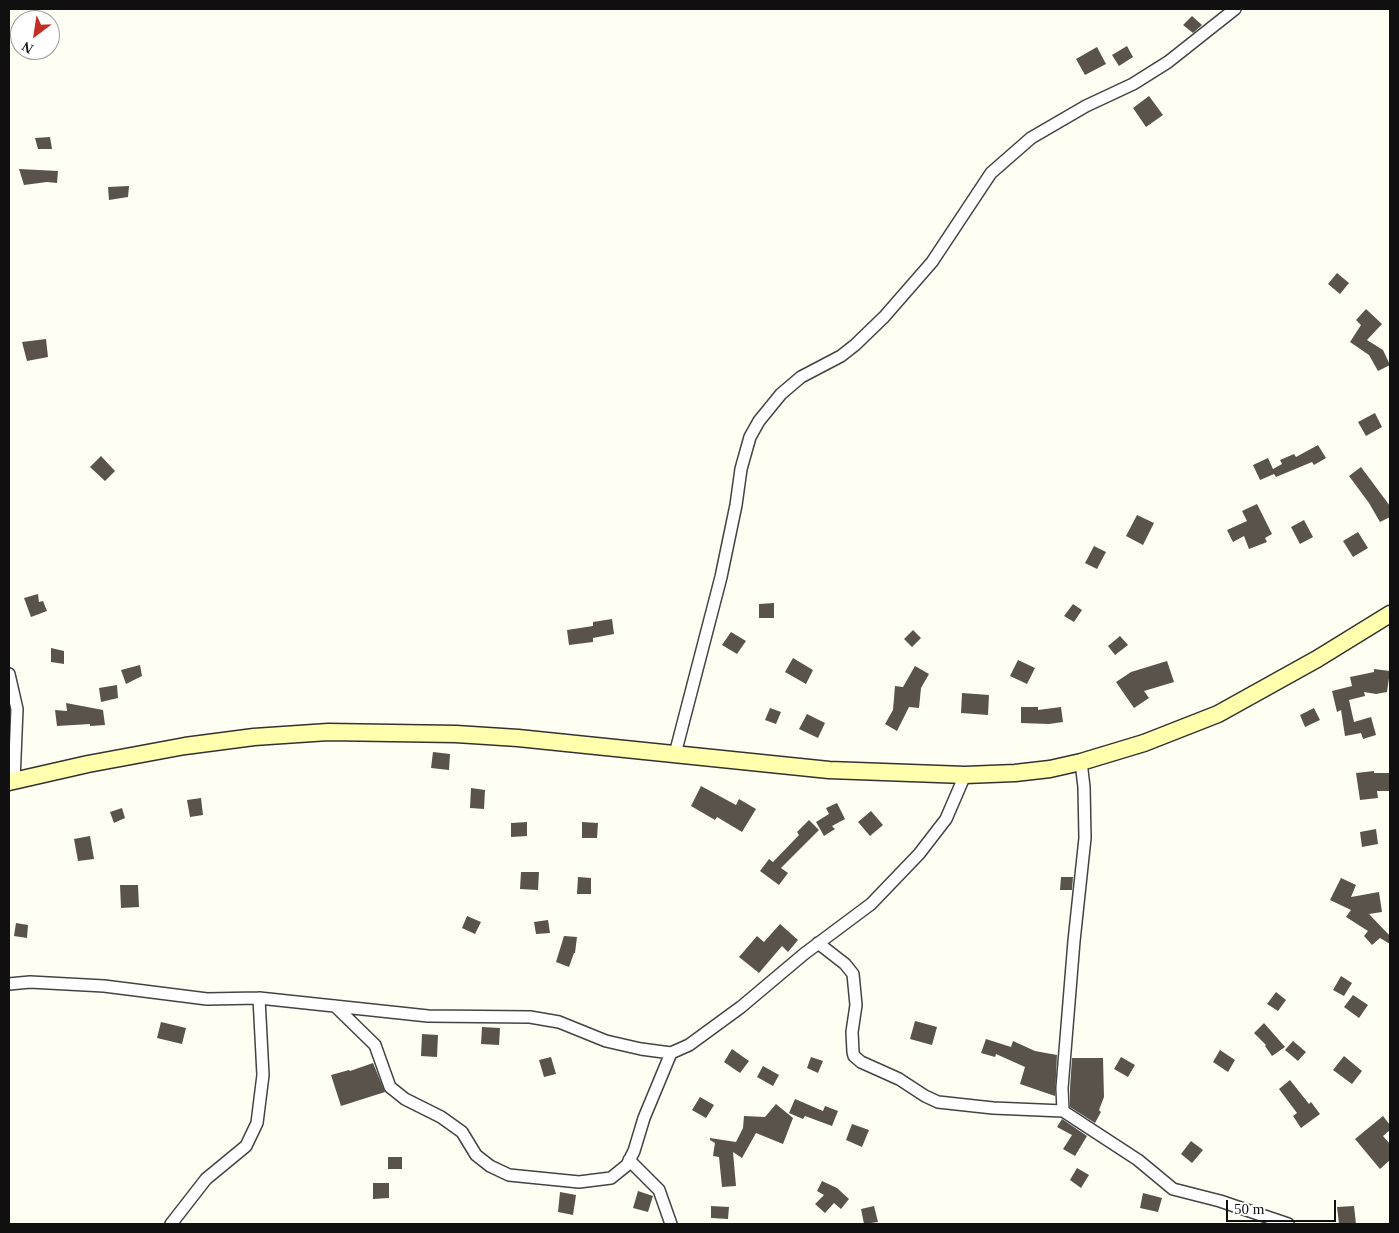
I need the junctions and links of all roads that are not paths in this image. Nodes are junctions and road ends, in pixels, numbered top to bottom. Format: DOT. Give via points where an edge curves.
graph roads {
  1 [pos="1235,9"];
  2 [pos="1390,614"];
  3 [pos="9,674"];
  4 [pos="675,754"];
  5 [pos="1081,762"];
  6 [pos="965,774"];
  7 [pos="11,782"];
  8 [pos="818,943"];
  9 [pos="9,984"];
  10 [pos="260,998"];
  11 [pos="335,1006"];
  12 [pos="671,1053"];
  13 [pos="1063,1111"];
  14 [pos="630,1160"];
  15 [pos="171,1224"];
  16 [pos="671,1224"];
  17 [pos="1288,1224"];
  1 -- 4 [label="street" via="1168,62 1031,138 991,173 932,262 896,304 842,356 801,377 759,420 740,469 721,577"];
  2 -- 5 [label="main road" via="1218,714 1144,743"];
  3 -- 7 [label="street" via="17,709"];
  4 -- 6 [label="main road" via="829,770"];
  4 -- 7 [label="main road" via="456,734 328,732 185,746"];
  5 -- 6 [label="main road" via="1015,773"];
  5 -- 13 [label="street" via="1085,838 1062,1088"];
  6 -- 8 [label="street" via="946,818 919,854 871,904"];
  8 -- 12 [label="street" via="741,1007 689,1045"];
  8 -- 13 [label="street" via="853,974 856,1005 852,1043 857,1060 938,1102"];
  9 -- 10 [label="street" via="104,986 207,999"];
  10 -- 11 [label="street"];
  10 -- 15 [label="street" via="263,1075 257,1123 246,1146 206,1179"];
  11 -- 12 [label="street" via="428,1016 530,1017 559,1022 606,1041"];
  11 -- 14 [label="street" via="376,1045 390,1087 462,1132 476,1155 490,1166 509,1175 579,1182 611,1178"];
  12 -- 14 [label="street"];
  13 -- 17 [label="street" via="1138,1160 1174,1189"];
  14 -- 16 [label="street" via="659,1190"];
}
